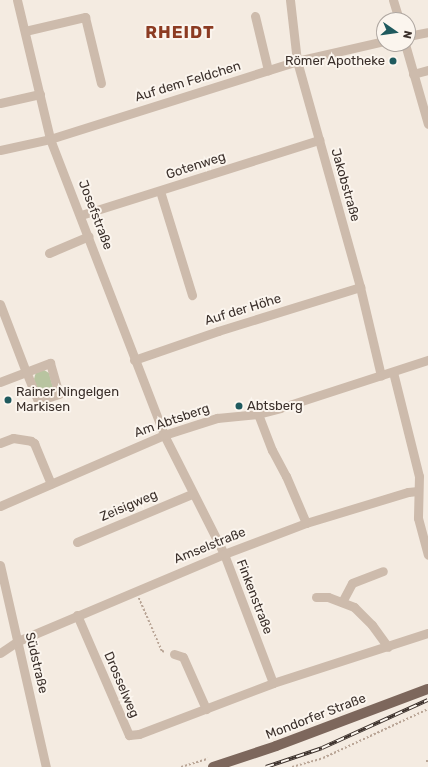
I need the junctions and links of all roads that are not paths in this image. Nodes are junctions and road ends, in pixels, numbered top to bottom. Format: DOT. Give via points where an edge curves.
graph roads {
  1 [pos="17,0"];
  2 [pos="290,0"];
  3 [pos="393,0"];
  4 [pos="396,12"];
  5 [pos="255,16"];
  6 [pos="25,31"];
  7 [pos="428,32"];
  8 [pos="416,34"];
  9 [pos="376,44"];
  10 [pos="407,52"];
  11 [pos="297,61"];
  12 [pos="268,70"];
  13 [pos="428,70"];
  14 [pos="413,74"];
  15 [pos="101,83"];
  16 [pos="40,94"];
  17 [pos="0,103"];
  18 [pos="428,124"];
  19 [pos="50,139"];
  20 [pos="319,140"];
  21 [pos="0,150"];
  22 [pos="160,191"];
  23 [pos="81,215"];
  24 [pos="89,236"];
  25 [pos="49,252"];
  26 [pos="360,287"];
  27 [pos="192,295"];
  28 [pos="0,304"];
  29 [pos="134,360"];
  30 [pos="428,360"];
  31 [pos="393,372"];
  32 [pos="381,376"];
  33 [pos="0,382"];
  34 [pos="258,414"];
  35 [pos="164,435"];
  36 [pos="0,443"];
  37 [pos="51,484"];
  38 [pos="418,491"];
  39 [pos="192,494"];
  40 [pos="0,506"];
  41 [pos="306,523"];
  42 [pos="76,542"];
  43 [pos="224,554"];
  44 [pos="428,555"];
  45 [pos="0,565"];
  46 [pos="383,571"];
  47 [pos="316,597"];
  48 [pos="342,602"];
  49 [pos="77,615"];
  50 [pos="428,633"];
  51 [pos="18,641"];
  52 [pos="388,647"];
  53 [pos="0,653"];
  54 [pos="174,654"];
  55 [pos="274,683"];
  56 [pos="428,689"];
  57 [pos="206,709"];
  58 [pos="46,767"];
  59 [pos="213,767"];
  1 -- 6 [label="street, Josefstraße"];
  2 -- 11 [label="street, Jakobstraße"];
  3 -- 4 [label="street"];
  5 -- 12 [label="street"];
  6 -- 15 [label="street" via="85,17"];
  6 -- 16 [label="street, Josefstraße"];
  7 -- 8 [label="street"];
  9 -- 11 [label="street, Auf dem Feldchen"];
  10 -- 14 [label="street"];
  11 -- 12 [label="street, Auf dem Feldchen"];
  11 -- 20 [label="street, Jakobstraße"];
  12 -- 19 [label="street, Auf dem Feldchen"];
  13 -- 14 [label="street"];
  14 -- 18 [label="street"];
  16 -- 17 [label="street"];
  16 -- 19 [label="street, Josefstraße"];
  19 -- 21 [label="street, Auf dem Feldchen"];
  19 -- 23 [label="street, Josefstraße"];
  20 -- 22 [label="street, Gotenweg"];
  20 -- 26 [label="street, Jakobstraße"];
  22 -- 23 [label="street, Gotenweg"];
  22 -- 27 [label="street"];
  23 -- 24 [label="street, Josefstraße"];
  24 -- 25 [label="street"];
  24 -- 29 [label="street, Josefstraße"];
  26 -- 29 [label="street, Auf der Höhe"];
  26 -- 32 [label="street, Jakobstraße"];
  28 -- 33 [label="street" via="26,372"];
  29 -- 35 [label="street, Josefstraße"];
  30 -- 31 [label="street, Am Abtsberg"];
  31 -- 32 [label="street, Am Abtsberg"];
  31 -- 38 [label="street" via="419,476"];
  32 -- 34 [label="street, Am Abtsberg"];
  34 -- 35 [label="street, Am Abtsberg" via="217,418"];
  34 -- 41 [label="street"];
  35 -- 37 [label="street, Am Abtsberg"];
  35 -- 39 [label="street, Finkenstraße"];
  36 -- 37 [label="street" via="13,438 34,443"];
  37 -- 40 [label="street, Am Abtsberg"];
  38 -- 41 [label="street, Amselstraße"];
  38 -- 44 [label="street" via="418,518"];
  39 -- 42 [label="street, Zeisigweg"];
  39 -- 43 [label="street, Finkenstraße"];
  41 -- 43 [label="street, Amselstraße"];
  43 -- 49 [label="street, Amselstraße"];
  43 -- 55 [label="street, Finkenstraße"];
  45 -- 51 [label="street, Südstraße"];
  46 -- 48 [label="street" via="352,583"];
  47 -- 48 [label="street" via="328,597"];
  48 -- 52 [label="street" via="354,607 372,625"];
  49 -- 51 [label="street, Amselstraße"];
  49 -- 57 [label="street, Drosselweg" via="129,735 140,734"];
  50 -- 52 [label="street, Drosselweg"];
  51 -- 53 [label="street, Amselstraße"];
  51 -- 58 [label="street, Südstraße"];
  52 -- 55 [label="street, Drosselweg"];
  54 -- 57 [label="street" via="183,657"];
  55 -- 57 [label="street, Drosselweg"];
  56 -- 59 [label="main road, Mondorfer Straße"];
}
